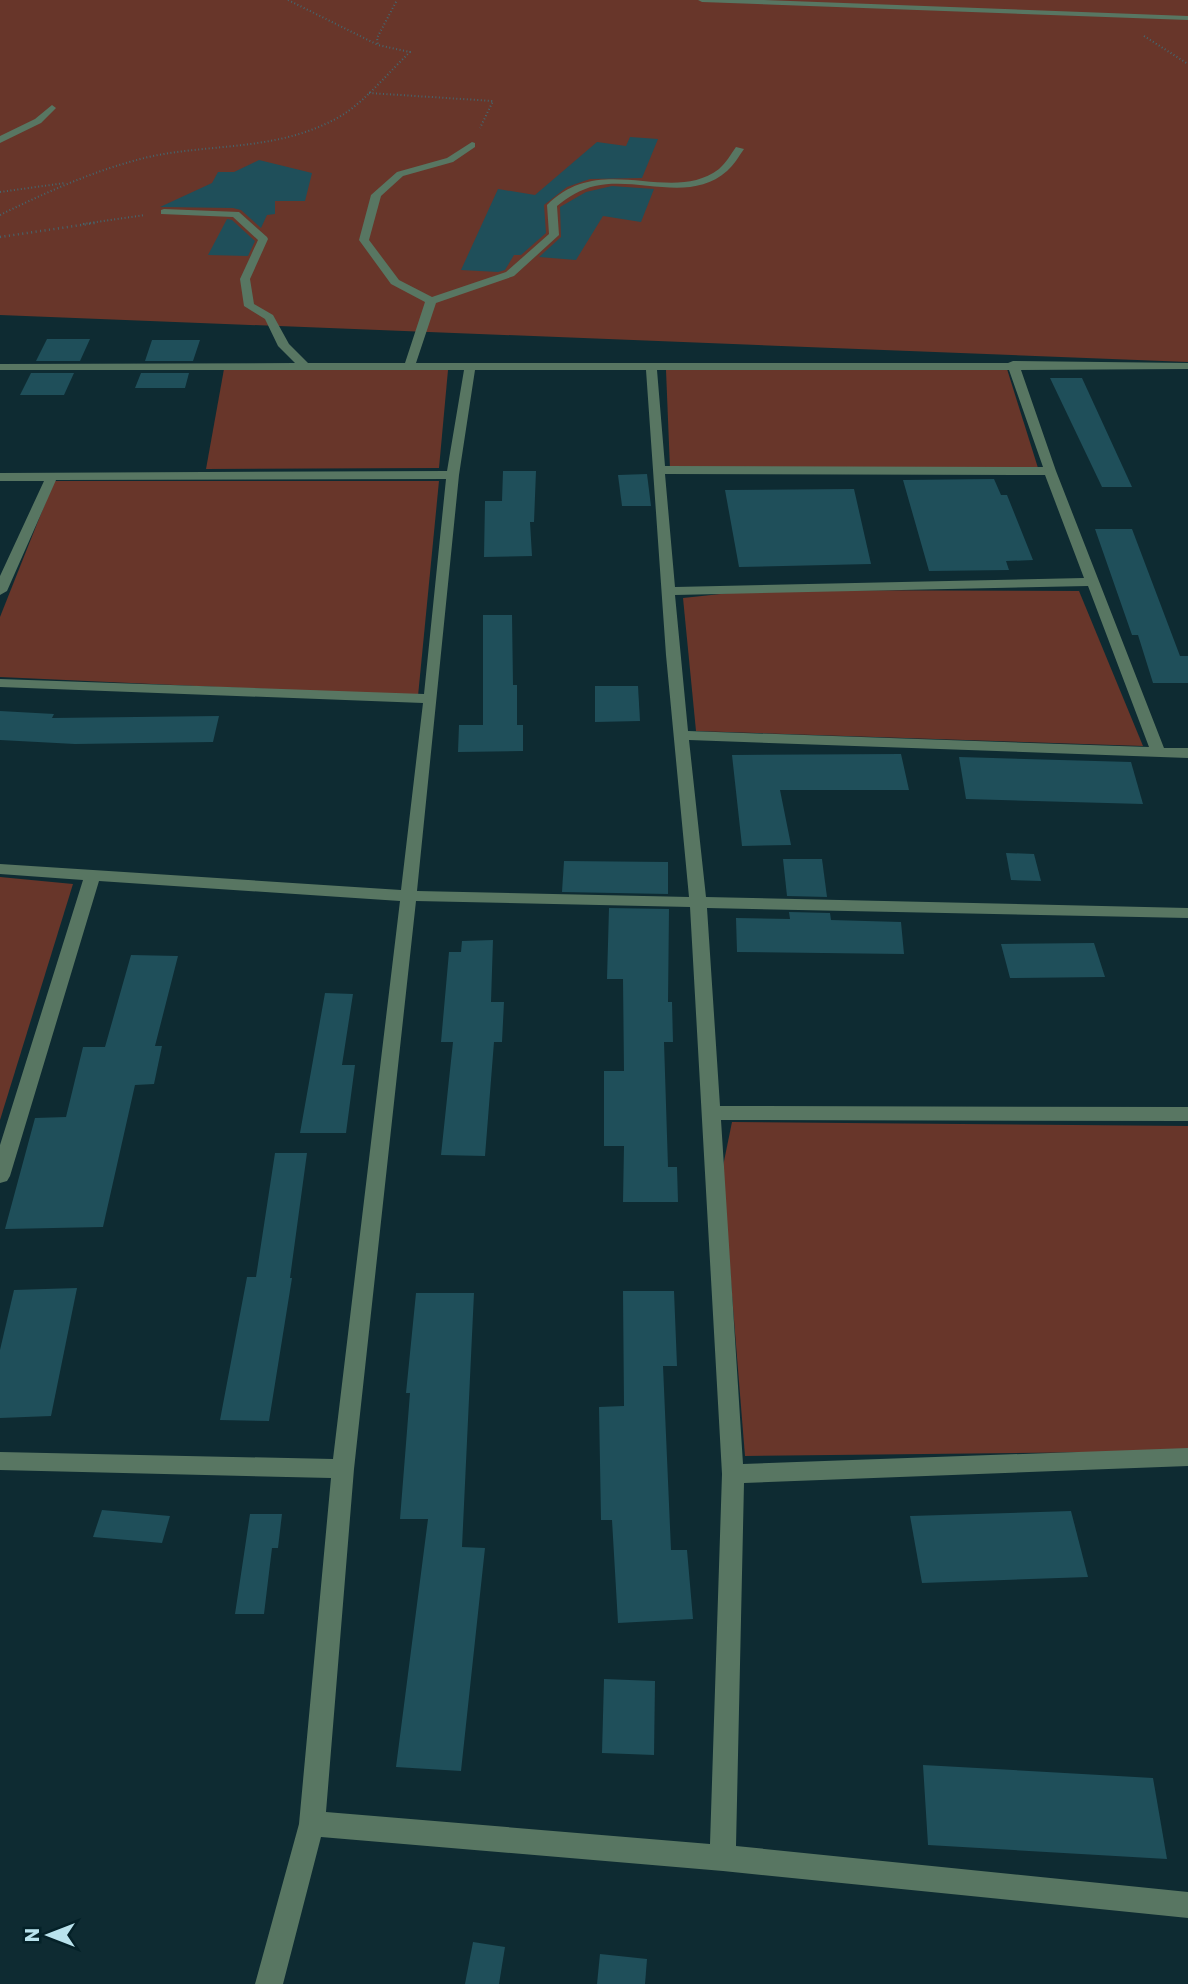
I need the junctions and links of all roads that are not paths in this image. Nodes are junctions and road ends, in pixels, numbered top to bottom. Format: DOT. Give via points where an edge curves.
graph roads {
  1 [pos="702,0"];
  2 [pos="1188,18"];
  3 [pos="52,108"];
  4 [pos="0,140"];
  5 [pos="472,145"];
  6 [pos="739,149"];
  7 [pos="164,212"];
  8 [pos="431,301"];
  9 [pos="1013,364"];
  10 [pos="304,366"];
  11 [pos="651,366"];
  12 [pos="1188,366"];
  13 [pos="0,367"];
  14 [pos="409,367"];
  15 [pos="470,367"];
  16 [pos="659,470"];
  17 [pos="1050,471"];
  18 [pos="453,475"];
  19 [pos="52,476"];
  20 [pos="0,477"];
  21 [pos="1093,582"];
  22 [pos="0,589"];
  23 [pos="668,591"];
  24 [pos="0,683"];
  25 [pos="431,699"];
  26 [pos="681,735"];
  27 [pos="1158,752"];
  28 [pos="1188,753"];
  29 [pos="0,869"];
  30 [pos="92,877"];
  31 [pos="407,896"];
  32 [pos="698,902"];
  33 [pos="1188,913"];
  34 [pos="711,1113"];
  35 [pos="1188,1114"];
  36 [pos="0,1174"];
  37 [pos="1188,1457"];
  38 [pos="0,1461"];
  39 [pos="343,1469"];
  40 [pos="733,1474"];
  41 [pos="312,1824"];
  42 [pos="723,1858"];
  43 [pos="1188,1905"];
  44 [pos="269,1984"];
  1 -- 2 [label="street"];
  3 -- 4 [label="street" via="38,121"];
  5 -- 8 [label="street" via="450,160 400,174 376,195 367,228 364,240 395,282"];
  6 -- 8 [label="street" via="724,169 696,182 601,181 570,191 552,205 554,235 510,274"];
  7 -- 10 [label="street" via="236,214 263,239 245,279 250,306 269,317 284,346"];
  8 -- 14 [label="street"];
  9 -- 11 [label="street"];
  9 -- 12 [label="street"];
  9 -- 17 [label="street"];
  10 -- 13 [label="street"];
  10 -- 14 [label="street"];
  11 -- 15 [label="street"];
  11 -- 16 [label="street"];
  14 -- 15 [label="street"];
  15 -- 18 [label="street"];
  16 -- 17 [label="street"];
  16 -- 23 [label="street"];
  17 -- 21 [label="street"];
  18 -- 19 [label="street"];
  18 -- 25 [label="street"];
  19 -- 20 [label="street"];
  19 -- 22 [label="street"];
  21 -- 23 [label="street"];
  21 -- 27 [label="street"];
  23 -- 26 [label="street"];
  24 -- 25 [label="street"];
  25 -- 31 [label="street"];
  26 -- 27 [label="street"];
  26 -- 32 [label="street"];
  27 -- 28 [label="street"];
  29 -- 30 [label="street"];
  30 -- 31 [label="street"];
  30 -- 36 [label="street"];
  31 -- 32 [label="street"];
  31 -- 39 [label="street"];
  32 -- 33 [label="street"];
  32 -- 34 [label="street"];
  34 -- 35 [label="street"];
  34 -- 40 [label="street"];
  37 -- 40 [label="street"];
  38 -- 39 [label="street"];
  39 -- 41 [label="street"];
  40 -- 42 [label="street"];
  41 -- 42 [label="street"];
  41 -- 44 [label="street"];
  42 -- 43 [label="street"];
}
